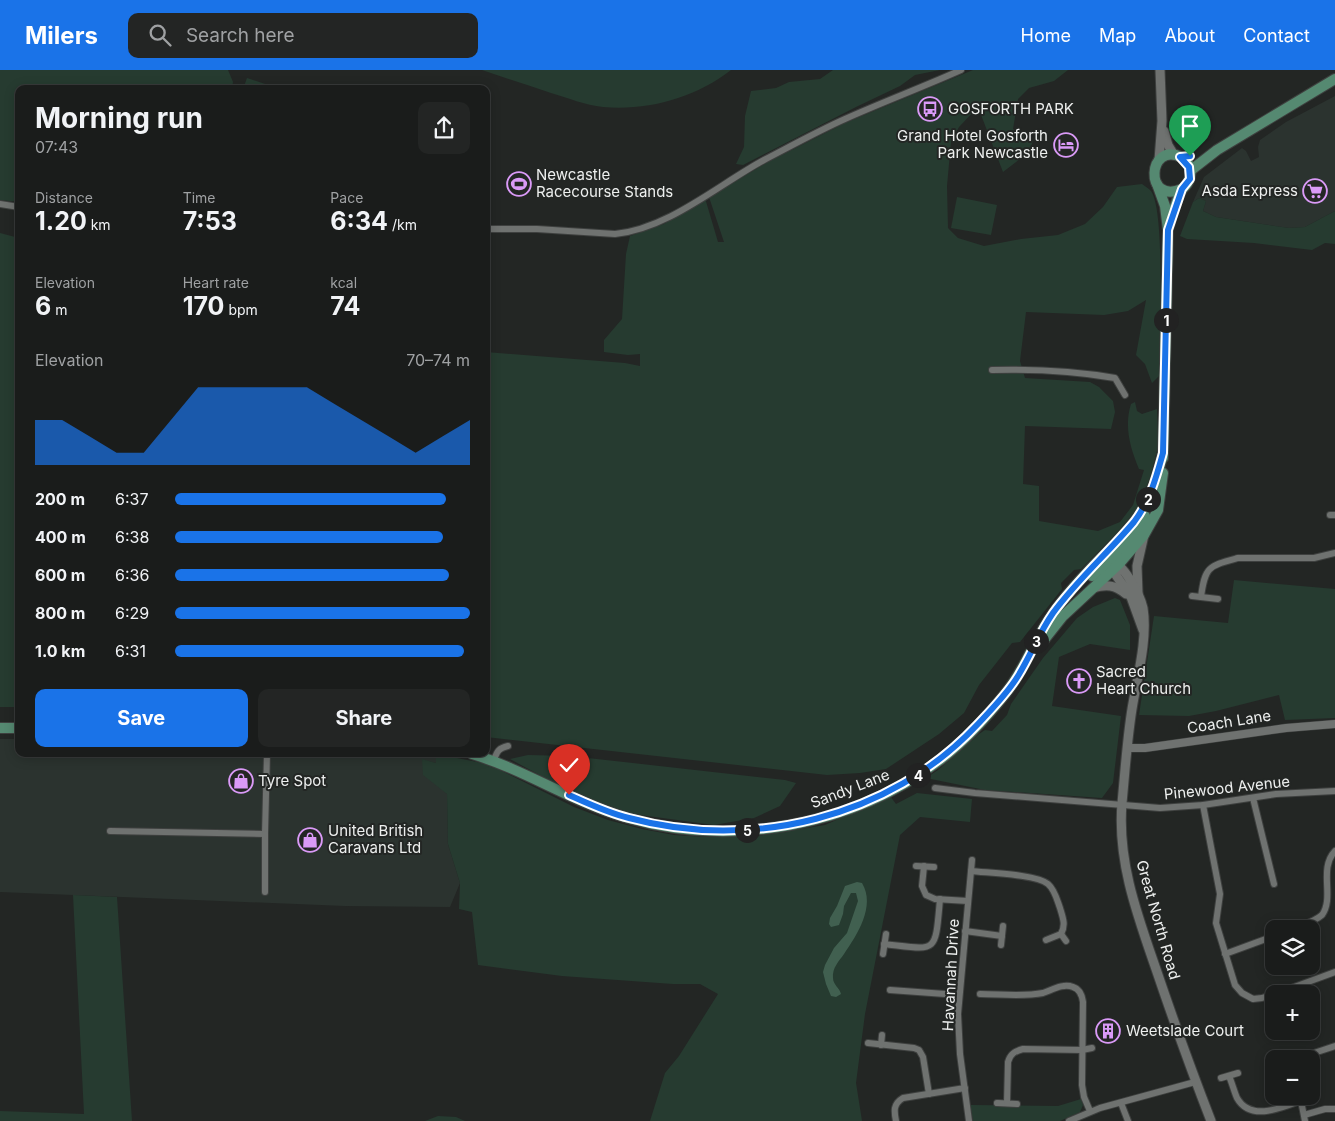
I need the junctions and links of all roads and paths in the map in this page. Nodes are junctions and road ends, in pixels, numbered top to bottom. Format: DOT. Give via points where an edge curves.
graph roads {
  1 [pos="961,70"];
  2 [pos="1160,70"];
  3 [pos="1335,79"];
  4 [pos="1162,121"];
  5 [pos="1217,150"];
  6 [pos="1177,156"];
  7 [pos="1159,160"];
  8 [pos="1190,171"];
  9 [pos="1157,184"];
  10 [pos="1182,189"];
  11 [pos="0,204"];
  12 [pos="15,206"];
  13 [pos="490,229"];
  14 [pos="1168,230"];
  15 [pos="992,370"];
  16 [pos="1125,395"];
  17 [pos="1163,453"];
  18 [pos="1154,486"];
  19 [pos="1144,535"];
  20 [pos="1335,552"];
  21 [pos="1114,565"];
  22 [pos="1093,588"];
  23 [pos="1135,596"];
  24 [pos="1192,596"];
  25 [pos="1202,597"];
  26 [pos="1065,599"];
  27 [pos="1218,599"];
  28 [pos="1023,667"];
  29 [pos="1335,724"];
  30 [pos="0,728"];
  31 [pos="15,728"];
  32 [pos="508,746"];
  33 [pos="1128,748"];
  34 [pos="267,757"];
  35 [pos="483,757"];
  36 [pos="494,760"];
  37 [pos="935,788"];
  38 [pos="1335,791"];
  39 [pos="1253,798"];
  40 [pos="1203,805"];
  41 [pos="1122,806"];
  42 [pos="110,831"];
  43 [pos="265,834"];
  44 [pos="1335,851"];
  45 [pos="972,860"];
  46 [pos="916,866"];
  47 [pos="924,866"];
  48 [pos="934,867"];
  49 [pos="971,871"];
  50 [pos="1274,884"];
  51 [pos="265,892"];
  52 [pos="940,899"];
  53 [pos="968,901"];
  54 [pos="1312,920"];
  55 [pos="1003,926"];
  56 [pos="965,932"];
  57 [pos="886,934"];
  58 [pos="1061,934"];
  59 [pos="1002,936"];
  60 [pos="1265,939"];
  61 [pos="1046,940"];
  62 [pos="1066,940"];
  63 [pos="884,944"];
  64 [pos="1001,945"];
  65 [pos="883,954"];
  66 [pos="1225,954"];
  67 [pos="1335,972"];
  68 [pos="904,982"];
  69 [pos="994,985"];
  70 [pos="1300,985"];
  71 [pos="890,990"];
  72 [pos="903,991"];
  73 [pos="980,994"];
  74 [pos="994,994"];
  75 [pos="959,995"];
  76 [pos="1265,997"];
  77 [pos="882,1034"];
  78 [pos="868,1043"];
  79 [pos="881,1045"];
  80 [pos="1335,1046"];
  81 [pos="1092,1048"];
  82 [pos="1082,1050"];
  83 [pos="1320,1051"];
  84 [pos="1238,1073"];
  85 [pos="1229,1076"];
  86 [pos="1221,1078"];
  87 [pos="1195,1082"];
  88 [pos="965,1088"];
  89 [pos="929,1094"];
  90 [pos="997,1103"];
  91 [pos="1007,1103"];
  92 [pos="1121,1103"];
  93 [pos="1017,1104"];
  94 [pos="1286,1105"];
  95 [pos="1301,1105"];
  96 [pos="1335,1109"];
  97 [pos="1090,1111"];
  98 [pos="1304,1118"];
  99 [pos="896,1121"];
  100 [pos="969,1121"];
  101 [pos="1069,1121"];
  102 [pos="1128,1121"];
  103 [pos="1211,1121"];
  1 -- 13 [label="street" via="845,119 763,160 662,222 615,234"];
  2 -- 4 [label="main road"];
  3 -- 5 [label="main road"];
  4 -- 6 [label="main road" via="1168,145"];
  4 -- 7 [label="main road"];
  5 -- 6 [label="main road"];
  5 -- 8 [label="main road"];
  6 -- 7 [label="main road" via="1169,155"];
  6 -- 8 [label="main road" via="1187,163"];
  7 -- 9 [label="main road" via="1154,171"];
  8 -- 10 [label="main road" via="1188,183"];
  9 -- 10 [label="main road" via="1171,192"];
  9 -- 14 [label="main road" via="1165,206"];
  10 -- 14 [label="main road"];
  11 -- 12 [label="street"];
  14 -- 17 [label="main road"];
  15 -- 16 [label="street" via="1036,370 1115,378"];
  17 -- 18 [label="main road, Sandy Lane"];
  17 -- 19 [label="main road, Sandy Lane" via="1159,505"];
  18 -- 21 [label="main road" via="1150,506 1142,522"];
  18 -- 26 [label="main road, Sandy Lane" via="1134,522"];
  19 -- 21 [label="main road, Sandy Lane"];
  19 -- 23 [label="main road, Great North Road"];
  20 -- 25 [label="street" via="1314,558 1238,558 1227,561 1205,574"];
  21 -- 22 [label="main road, Sandy Lane"];
  21 -- 23 [label="main road"];
  21 -- 26 [label="main road"];
  22 -- 23 [label="main road" via="1110,585"];
  22 -- 28 [label="main road, Sandy Lane" via="1063,616"];
  23 -- 33 [label="main road, Great North Road" via="1143,609 1143,630"];
  24 -- 25 [label="street"];
  25 -- 27 [label="street"];
  26 -- 28 [label="main road, Sandy Lane" via="1045,626"];
  28 -- 36 [label="main road, Sandy Lane" via="1006,694 941,760 899,786 857,806 791,825 752,830 699,830 630,819"];
  29 -- 33 [label="street, Coach Lane"];
  30 -- 31 [label="main road"];
  32 -- 36 [label="street" via="497,752"];
  33 -- 41 [label="main road, Great North Road"];
  34 -- 43 [label="street"];
  35 -- 36 [label="main road, Sandy Lane"];
  37 -- 41 [label="street"];
  38 -- 39 [label="street, Pinewood Avenue"];
  39 -- 40 [label="street, Pinewood Avenue"];
  39 -- 50 [label="street"];
  40 -- 41 [label="street, Pinewood Avenue"];
  40 -- 66 [label="street" via="1220,894 1216,923"];
  41 -- 87 [label="main road, Great North Road" via="1124,862 1133,898"];
  42 -- 43 [label="street"];
  43 -- 51 [label="street"];
  44 -- 54 [label="street" via="1328,866 1330,896 1322,914"];
  45 -- 49 [label="street, Havannah Drive"];
  46 -- 47 [label="street"];
  47 -- 48 [label="street"];
  47 -- 52 [label="street" via="923,891"];
  49 -- 53 [label="street, Havannah Drive"];
  49 -- 58 [label="street" via="1032,877 1046,882 1053,890 1064,920"];
  52 -- 53 [label="street"];
  52 -- 63 [label="street" via="937,936 930,946"];
  53 -- 56 [label="street, Havannah Drive"];
  55 -- 59 [label="street"];
  56 -- 59 [label="street"];
  56 -- 75 [label="street, Havannah Drive"];
  57 -- 63 [label="street"];
  58 -- 61 [label="street"];
  58 -- 62 [label="street"];
  59 -- 64 [label="street"];
  60 -- 66 [label="street"];
  63 -- 65 [label="street"];
  66 -- 76 [label="street" via="1235,984 1242,993 1253,999"];
  67 -- 70 [label="street"];
  68 -- 72 [label="street"];
  69 -- 74 [label="street"];
  71 -- 72 [label="street"];
  72 -- 75 [label="street"];
  73 -- 74 [label="street"];
  74 -- 82 [label="street" via="1036,994 1065,986 1076,988 1083,999"];
  75 -- 88 [label="street, Havannah Drive"];
  77 -- 79 [label="street"];
  78 -- 79 [label="street"];
  79 -- 89 [label="street" via="920,1050"];
  80 -- 83 [label="street"];
  81 -- 82 [label="street"];
  82 -- 91 [label="street" via="1023,1049 1015,1052 1008,1062"];
  82 -- 97 [label="street" via="1082,1085"];
  84 -- 85 [label="street"];
  85 -- 86 [label="street"];
  85 -- 94 [label="street" via="1244,1109 1254,1114 1268,1113"];
  87 -- 92 [label="street"];
  87 -- 103 [label="main road, Great North Road"];
  88 -- 89 [label="street"];
  88 -- 100 [label="street, Havannah Drive"];
  89 -- 99 [label="street" via="900,1099 895,1106"];
  90 -- 91 [label="street"];
  91 -- 93 [label="street"];
  92 -- 97 [label="street"];
  92 -- 102 [label="street"];
  95 -- 98 [label="street"];
  96 -- 98 [label="street" via="1325,1109"];
  97 -- 101 [label="street"];
}
